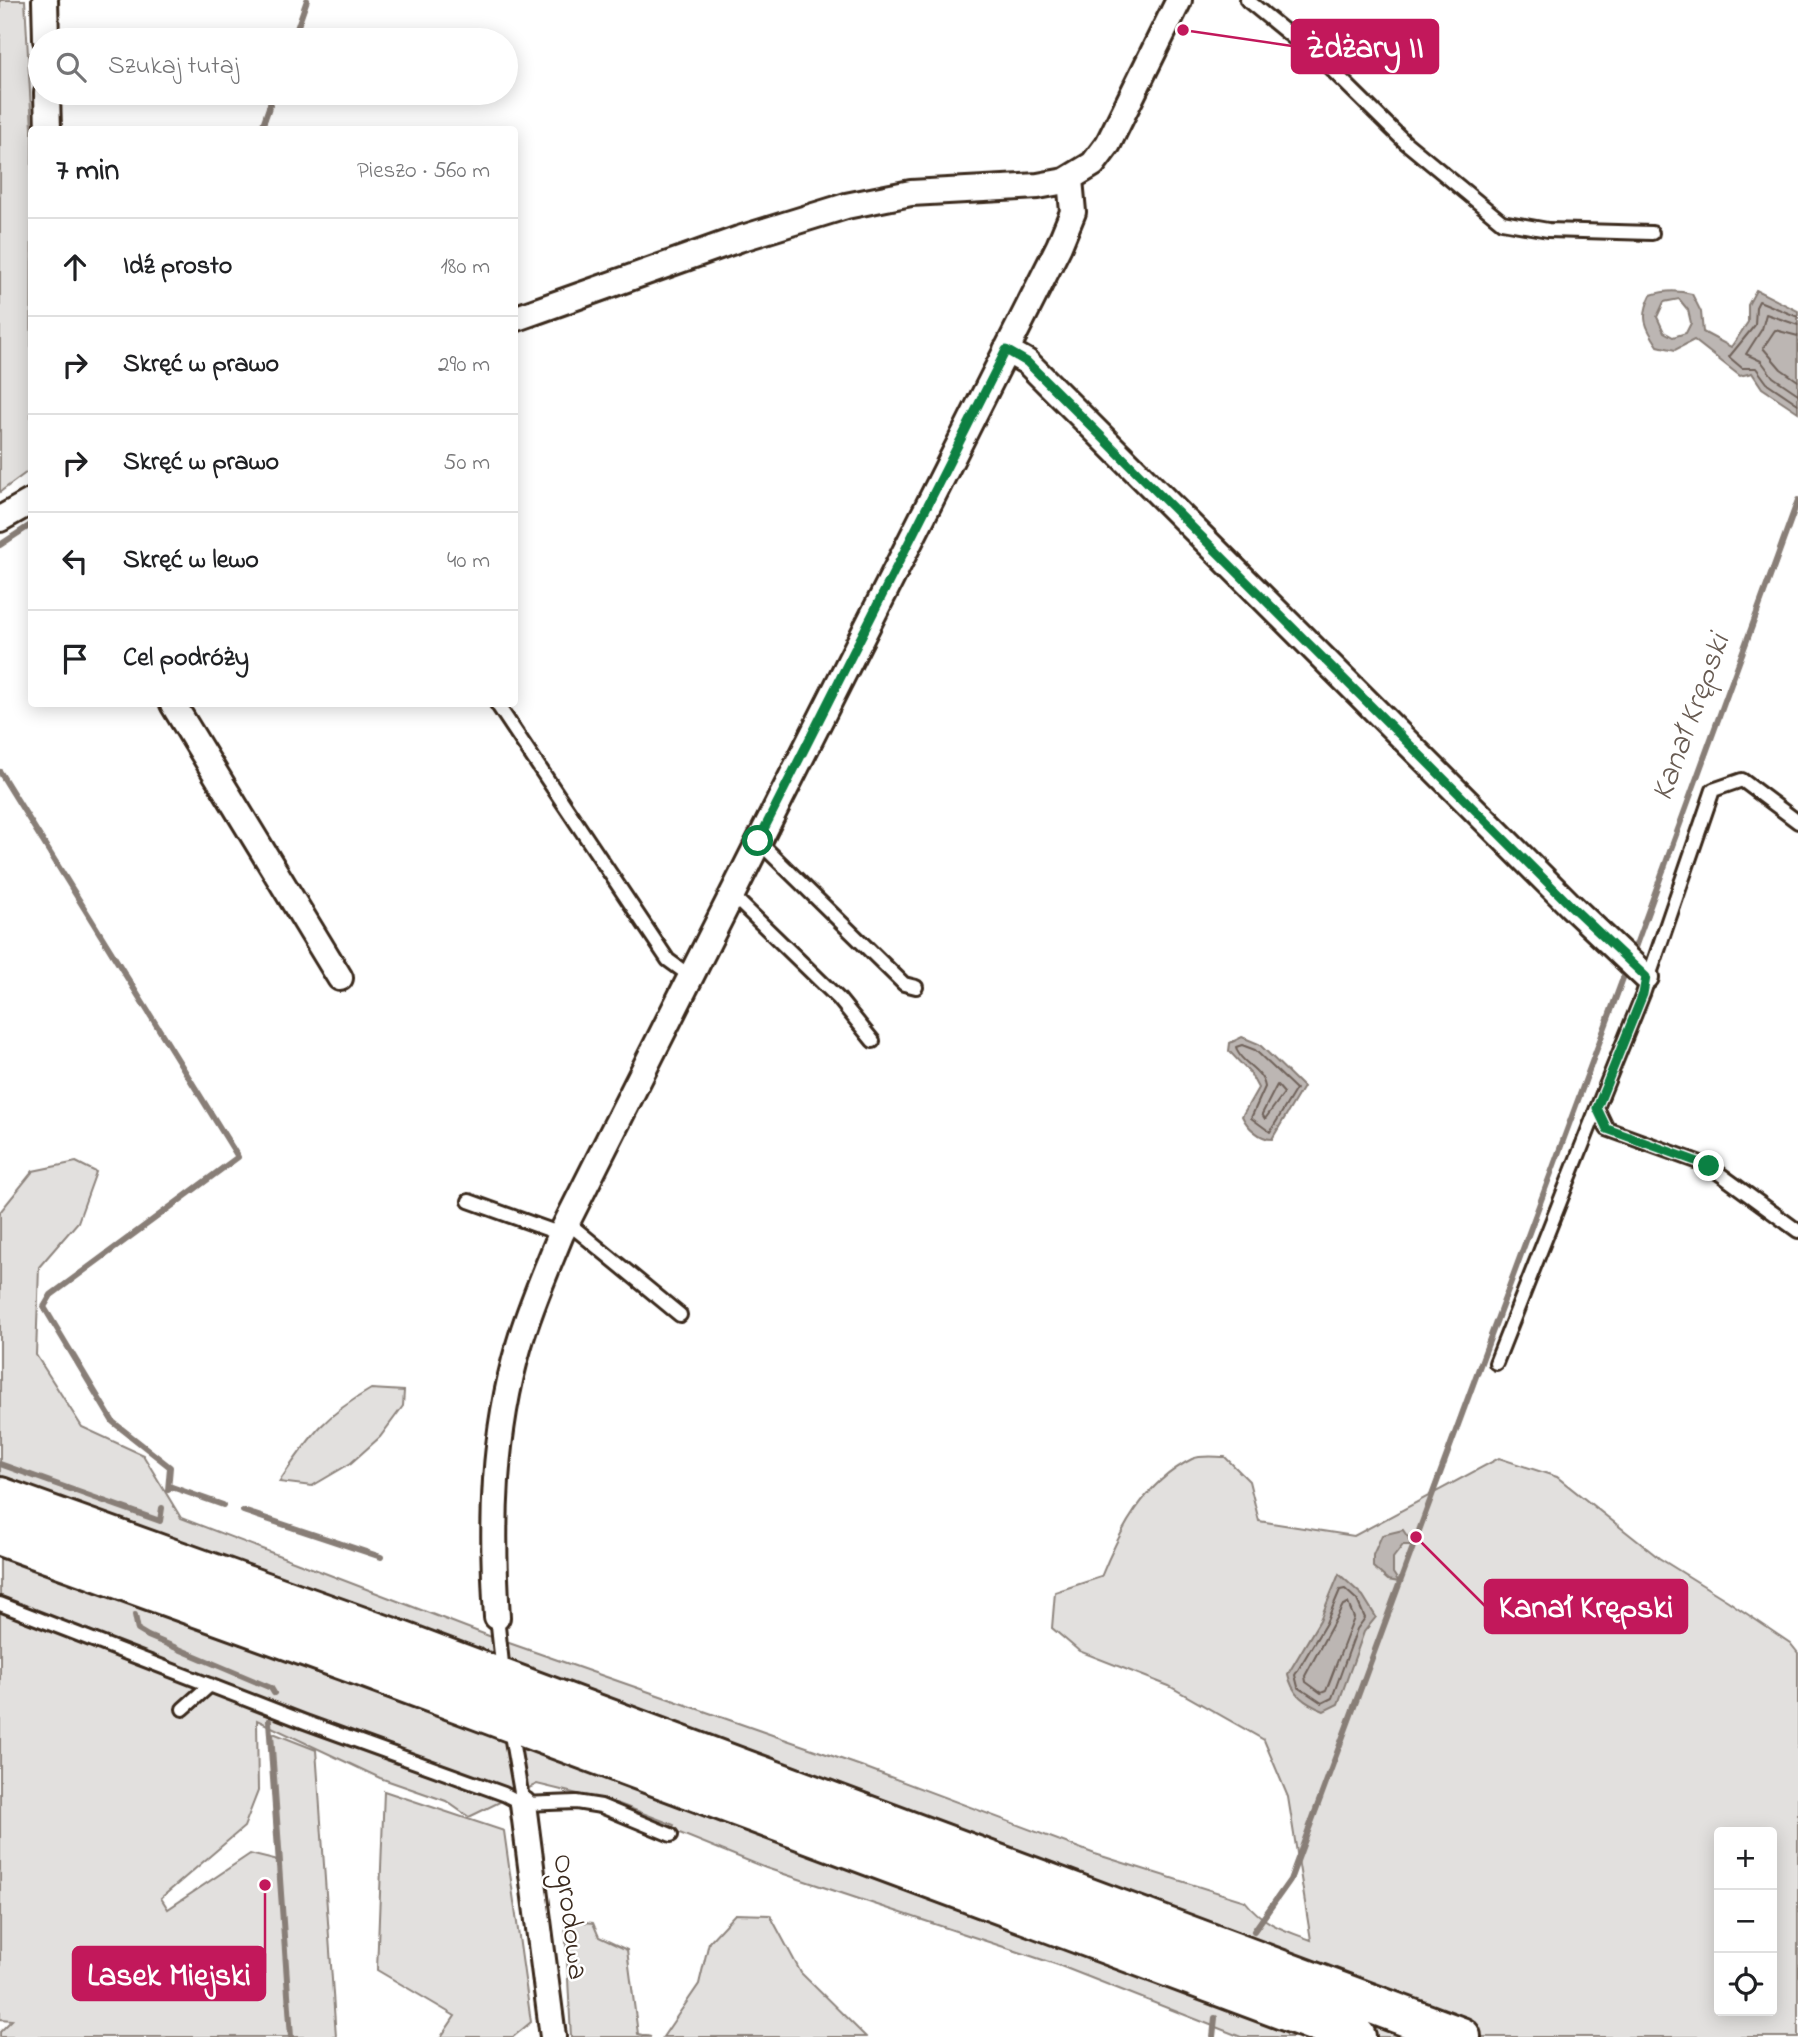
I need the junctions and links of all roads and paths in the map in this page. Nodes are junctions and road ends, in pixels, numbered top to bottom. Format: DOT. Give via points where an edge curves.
graph roads {
  1 [pos="45,0"];
  2 [pos="1180,0"];
  3 [pos="1247,0"];
  4 [pos="46,28"];
  5 [pos="47,105"];
  6 [pos="48,126"];
  7 [pos="1070,179"];
  8 [pos="1652,233"];
  9 [pos="518,318"];
  10 [pos="1006,350"];
  11 [pos="28,503"];
  12 [pos="0,519"];
  13 [pos="175,707"];
  14 [pos="499,707"];
  15 [pos="1798,822"];
  16 [pos="758,841"];
  17 [pos="731,894"];
  18 [pos="690,976"];
  19 [pos="1646,977"];
  20 [pos="340,978"];
  21 [pos="916,988"];
  22 [pos="873,1041"];
  23 [pos="1597,1108"];
  24 [pos="469,1201"];
  25 [pos="564,1228"];
  26 [pos="1798,1231"];
  27 [pos="680,1315"];
  28 [pos="1496,1363"];
  29 [pos="0,1497"];
  30 [pos="0,1536"];
  31 [pos="0,1604"];
  32 [pos="496,1617"];
  33 [pos="209,1685"];
  34 [pos="506,1700"];
  35 [pos="183,1709"];
  36 [pos="523,1804"];
  37 [pos="671,1835"];
  38 [pos="553,2037"];
  39 [pos="1356,2037"];
  40 [pos="1461,2037"];
  1 -- 4 [label="street"];
  2 -- 7 [label="street" via="1108,144 1093,163"];
  3 -- 8 [label="lane" via="1502,222 1548,230"];
  5 -- 6 [label="street"];
  7 -- 9 [label="street" via="1038,186 911,193 846,205"];
  7 -- 10 [label="street" via="1073,212"];
  10 -- 16 [label="street"];
  10 -- 19 [label="street" via="1027,362"];
  11 -- 12 [label="street"];
  13 -- 20 [label="street"];
  14 -- 18 [label="lane" via="668,960"];
  15 -- 19 [label="lane" via="1742,780 1713,790"];
  16 -- 17 [label="street"];
  16 -- 21 [label="lane" via="904,984"];
  17 -- 18 [label="street"];
  17 -- 22 [label="lane" via="839,999"];
  18 -- 25 [label="street"];
  19 -- 23 [label="lane"];
  23 -- 26 [label="lane" via="1607,1129 1709,1166"];
  23 -- 28 [label="lane"];
  24 -- 25 [label="lane" via="493,1213"];
  25 -- 27 [label="lane"];
  25 -- 32 [label="street" via="519,1346 501,1428 493,1503"];
  29 -- 34 [label="highway"];
  30 -- 34 [label="highway"];
  31 -- 33 [label="lane"];
  32 -- 34 [label="lane"];
  33 -- 35 [label="lane"];
  33 -- 36 [label="lane"];
  34 -- 36 [label="lane"];
  34 -- 39 [label="highway"];
  34 -- 40 [label="highway"];
  36 -- 37 [label="lane" via="591,1803"];
  36 -- 38 [label="street, Ogrodowa"];
}
